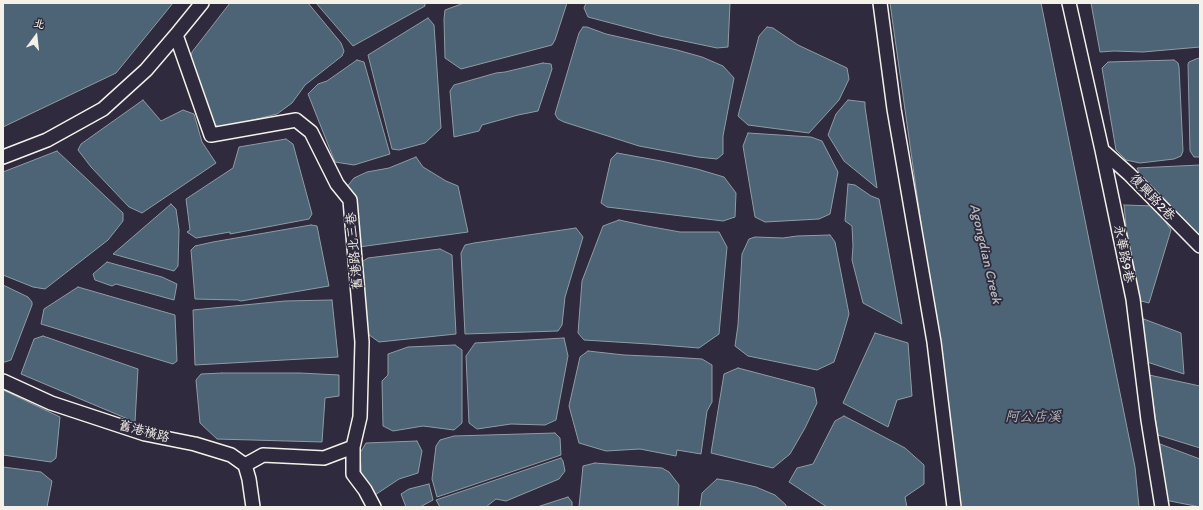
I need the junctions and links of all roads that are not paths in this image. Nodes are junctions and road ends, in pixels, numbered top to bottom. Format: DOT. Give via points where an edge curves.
graph roads {
  1 [pos="202,3"];
  2 [pos="880,3"];
  3 [pos="1069,3"];
  4 [pos="176,35"];
  5 [pos="1102,150"];
  6 [pos="3,158"];
  7 [pos="1200,246"];
  8 [pos="3,381"];
  9 [pos="354,447"];
  10 [pos="245,465"];
  11 [pos="253,507"];
  12 [pos="374,507"];
  13 [pos="954,507"];
  14 [pos="1162,507"];
  1 -- 4 [label="street"];
  2 -- 13 [label="street" via="894,109 934,342"];
  3 -- 5 [label="street, 永華路9巷"];
  4 -- 6 [label="street" via="146,70 103,109 47,140"];
  4 -- 9 [label="street, 舊港路北三巷" via="211,135 296,120 311,132 337,184 350,200 362,342 360,417"];
  5 -- 7 [label="street, 復興路2巷"];
  5 -- 14 [label="street, 永華路9巷" via="1133,299"];
  8 -- 10 [label="street, 舊港橫路" via="51,403 145,434 195,444 231,455"];
  9 -- 10 [label="street" via="324,458 263,455"];
  9 -- 12 [label="street, 舊港路北三巷" via="353,474"];
  10 -- 11 [label="street"];
}
